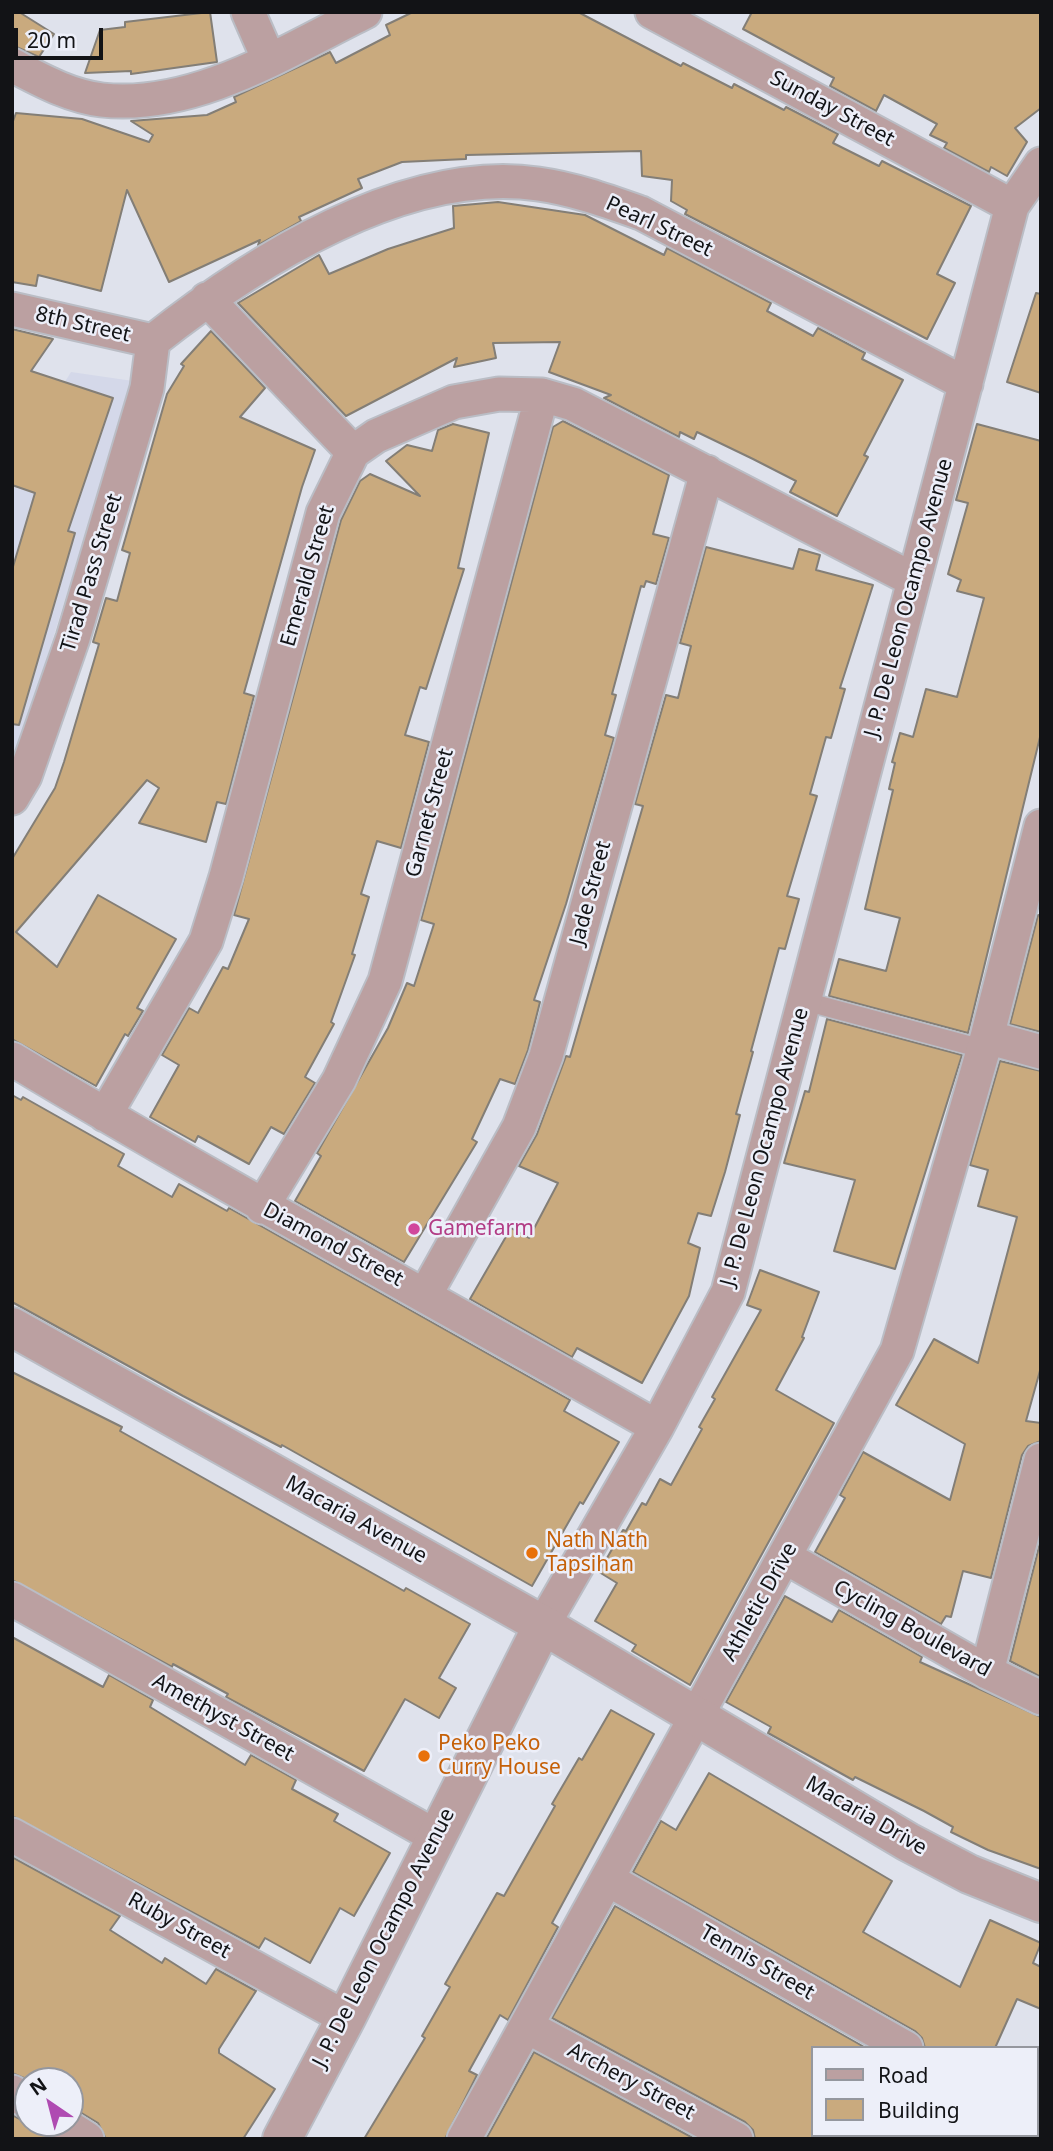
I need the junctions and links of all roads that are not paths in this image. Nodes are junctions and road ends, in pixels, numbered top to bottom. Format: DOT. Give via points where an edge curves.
graph roads {
  1 [pos="248,12"];
  2 [pos="365,12"];
  3 [pos="652,12"];
  4 [pos="269,60"];
  5 [pos="12,65"];
  6 [pos="1041,164"];
  7 [pos="1012,206"];
  8 [pos="207,299"];
  9 [pos="12,309"];
  10 [pos="153,341"];
  11 [pos="966,384"];
  12 [pos="542,395"];
  13 [pos="353,452"];
  14 [pos="707,472"];
  15 [pos="912,579"];
  16 [pos="12,798"];
  17 [pos="1041,827"];
  18 [pos="1031,897"];
  19 [pos="804,1001"];
  20 [pos="985,1043"];
  21 [pos="1041,1052"];
  22 [pos="12,1059"];
  23 [pos="105,1115"];
  24 [pos="262,1207"];
  25 [pos="425,1295"];
  26 [pos="12,1327"];
  27 [pos="657,1427"];
  28 [pos="1041,1460"];
  29 [pos="785,1557"];
  30 [pos="12,1599"];
  31 [pos="543,1625"];
  32 [pos="988,1672"];
  33 [pos="1041,1698"];
  34 [pos="696,1718"];
  35 [pos="12,1835"];
  36 [pos="435,1836"];
  37 [pos="607,1879"];
  38 [pos="1041,1903"];
  39 [pos="346,2018"];
  40 [pos="526,2026"];
  41 [pos="902,2046"];
  42 [pos="282,2139"];
  43 [pos="464,2139"];
  44 [pos="736,2139"];
  1 -- 4 [label="street"];
  2 -- 4 [label="street"];
  3 -- 7 [label="street, Sunday Street"];
  4 -- 5 [label="street" via="199,88 141,100 102,100 61,90"];
  6 -- 7 [label="street, J. P. De Leon Ocampo Avenue"];
  7 -- 11 [label="street, J. P. De Leon Ocampo Avenue"];
  8 -- 10 [label="street, Pearl Street"];
  8 -- 11 [label="street, Pearl Street" via="309,236 408,198 468,183 536,184 585,194 640,213"];
  8 -- 13 [label="street"];
  9 -- 10 [label="street, 8th Street"];
  10 -- 16 [label="street, Tirad Pass Street" via="147,388 73,638 25,776"];
  11 -- 15 [label="street, J. P. De Leon Ocampo Avenue"];
  12 -- 13 [label="street" via="499,394 454,402 376,436"];
  12 -- 14 [label="street" via="573,404"];
  12 -- 24 [label="street, Garnet Street" via="385,981 339,1080"];
  13 -- 23 [label="street, Emerald Street" via="323,513 206,942"];
  14 -- 15 [label="street"];
  14 -- 25 [label="street, Jade Street" via="546,1056 519,1127"];
  15 -- 19 [label="street, J. P. De Leon Ocampo Avenue"];
  17 -- 18 [label="street, Athletic Drive"];
  18 -- 20 [label="street, Athletic Drive"];
  19 -- 20 [label="lane"];
  19 -- 27 [label="street, J. P. De Leon Ocampo Avenue" via="728,1292"];
  20 -- 21 [label="street"];
  20 -- 29 [label="street, Athletic Drive" via="897,1351"];
  22 -- 23 [label="street, Diamond Street"];
  23 -- 24 [label="street, Diamond Street"];
  24 -- 25 [label="street, Diamond Street"];
  25 -- 27 [label="street, Diamond Street"];
  26 -- 31 [label="street, Macaria Avenue"];
  27 -- 31 [label="street, J. P. De Leon Ocampo Avenue"];
  28 -- 32 [label="street"];
  29 -- 32 [label="street, Cycling Boulevard"];
  29 -- 34 [label="street, Athletic Drive"];
  30 -- 36 [label="street, Amethyst Street"];
  31 -- 34 [label="street, Macaria Avenue"];
  31 -- 36 [label="street, J. P. De Leon Ocampo Avenue"];
  32 -- 33 [label="street, Cycling Boulevard"];
  34 -- 37 [label="street, Athletic Drive"];
  34 -- 38 [label="street, Macaria Drive" via="908,1842"];
  35 -- 39 [label="street, Ruby Street"];
  36 -- 39 [label="street, J. P. De Leon Ocampo Avenue"];
  37 -- 40 [label="street, Athletic Drive"];
  37 -- 41 [label="street, Tennis Street"];
  39 -- 42 [label="street, J. P. De Leon Ocampo Avenue"];
  40 -- 43 [label="street, Athletic Drive"];
  40 -- 44 [label="street, Archery Street"];
}
